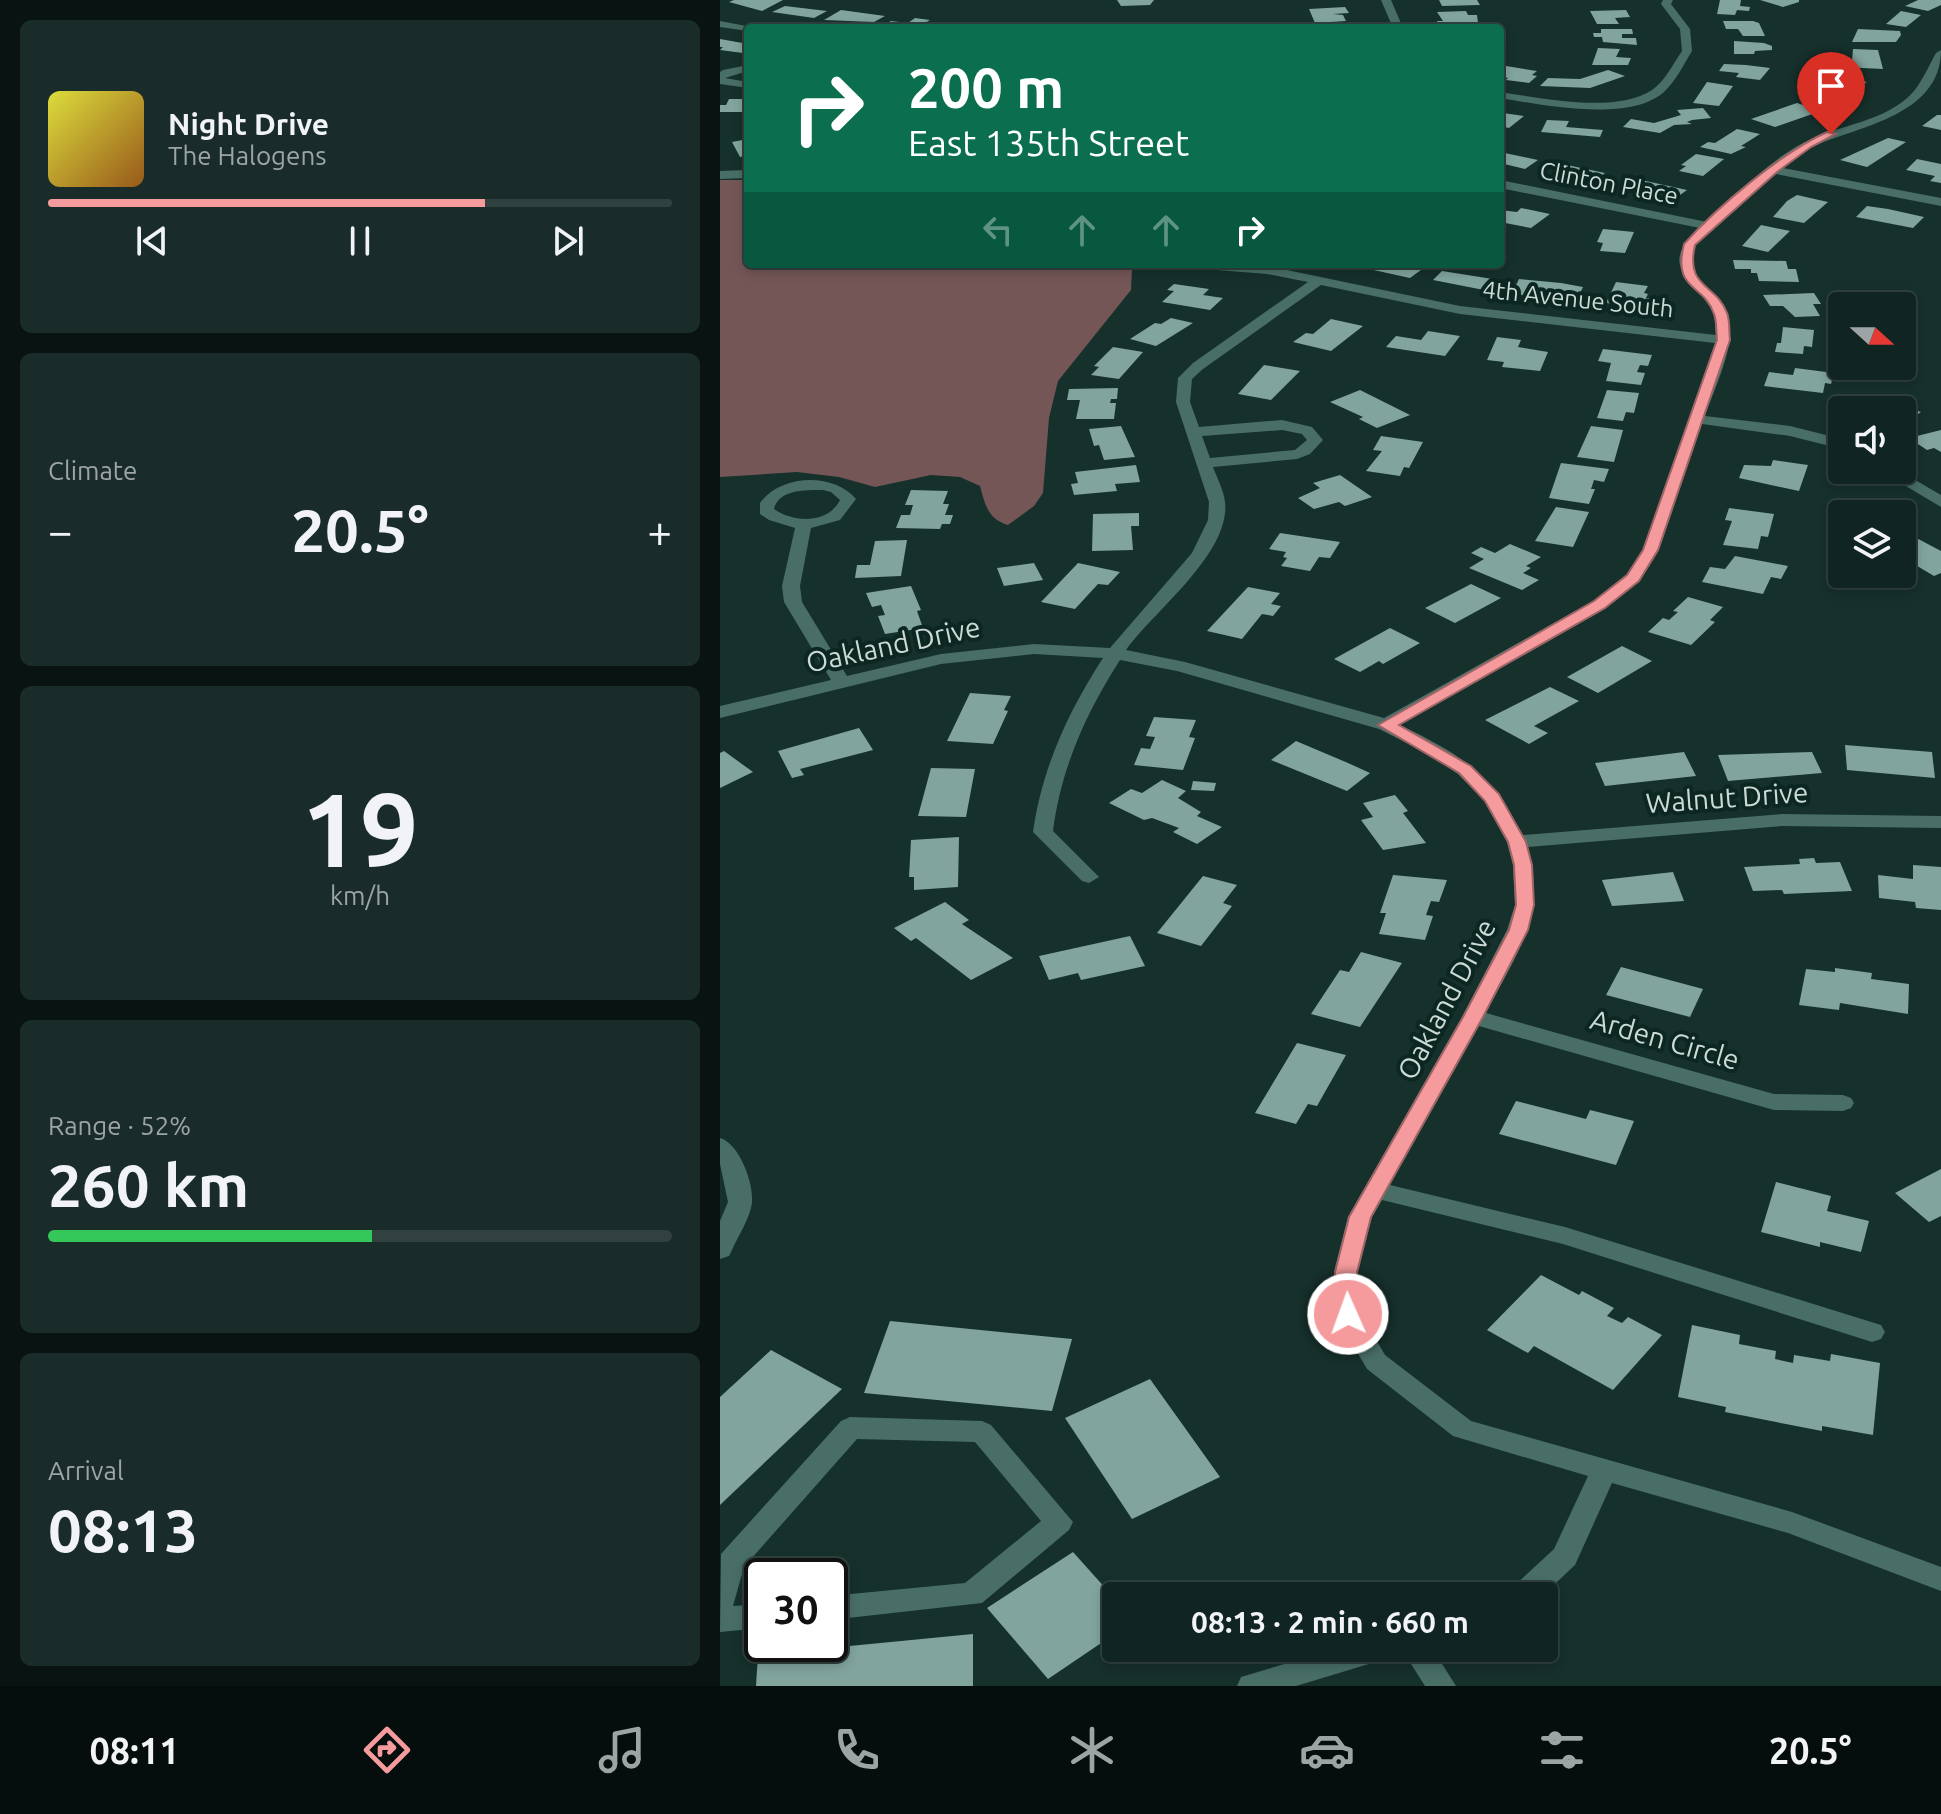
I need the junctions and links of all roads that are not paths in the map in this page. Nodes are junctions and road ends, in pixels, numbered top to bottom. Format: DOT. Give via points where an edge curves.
graph roads {
  1 [pos="1386,0"];
  2 [pos="1668,0"];
  3 [pos="720,24"];
  4 [pos="1396,24"];
  5 [pos="744,27"];
  6 [pos="1941,53"];
  7 [pos="744,69"];
  8 [pos="720,78"];
  9 [pos="744,85"];
  10 [pos="1504,96"];
  11 [pos="1773,170"];
  12 [pos="744,174"];
  13 [pos="720,175"];
  14 [pos="1504,185"];
  15 [pos="1941,202"];
  16 [pos="1710,226"];
  17 [pos="1242,268"];
  18 [pos="1320,280"];
  19 [pos="1723,340"];
  20 [pos="1696,419"];
  21 [pos="1192,432"];
  22 [pos="1828,440"];
  23 [pos="1204,463"];
  24 [pos="1911,484"];
  25 [pos="1941,502"];
  26 [pos="804,524"];
  27 [pos="1117,654"];
  28 [pos="843,684"];
  29 [pos="720,712"];
  30 [pos="1386,725"];
  31 [pos="1941,822"];
  32 [pos="1517,842"];
  33 [pos="1089,877"];
  34 [pos="1473,1017"];
  35 [pos="1843,1103"];
  36 [pos="720,1146"];
  37 [pos="1375,1190"];
  38 [pos="720,1250"];
  39 [pos="1872,1332"];
  40 [pos="1604,1470"];
  41 [pos="1941,1579"];
  42 [pos="1538,1582"];
  43 [pos="720,1604"];
  44 [pos="848,1606"];
  45 [pos="744,1618"];
  46 [pos="720,1620"];
  47 [pos="1334,1662"];
  48 [pos="1425,1662"];
  49 [pos="1252,1686"];
  50 [pos="1441,1686"];
  1 -- 4 [label="street"];
  2 -- 10 [label="street" via="1685,29 1687,51 1657,92 1640,101 1572,106"];
  3 -- 5 [label="street"];
  6 -- 11 [label="street" via="1919,92 1905,104 1807,145"];
  7 -- 8 [label="street"];
  8 -- 9 [label="street"];
  11 -- 15 [label="street"];
  11 -- 16 [label="street"];
  12 -- 13 [label="street"];
  14 -- 16 [label="street, Clinton Place"];
  16 -- 19 [label="street" via="1690,244 1685,262 1691,278 1721,312"];
  17 -- 18 [label="street, 4th Avenue South"];
  18 -- 19 [label="street, 4th Avenue South" via="1460,310"];
  18 -- 21 [label="street" via="1185,378 1183,402"];
  19 -- 20 [label="street"];
  20 -- 22 [label="street"];
  20 -- 30 [label="street" via="1651,550 1633,578 1599,605"];
  21 -- 23 [label="street"];
  21 -- 23 [label="street" via="1282,425 1307,430 1315,440 1297,454"];
  23 -- 27 [label="street" via="1217,502 1214,532"];
  24 -- 25 [label="street"];
  26 -- 28 [label="street" via="791,586 793,602"];
  27 -- 28 [label="street, Oakland Drive" via="1034,649 941,659"];
  27 -- 30 [label="street, Oakland Drive" via="1208,673"];
  27 -- 33 [label="street" via="1077,718 1044,811 1043,832"];
  28 -- 29 [label="street, Oakland Drive"];
  30 -- 32 [label="street, Oakland Drive" via="1465,770 1493,798"];
  31 -- 32 [label="street, Walnut Drive" via="1761,819"];
  32 -- 34 [label="street, Oakland Drive" via="1525,905 1518,930"];
  34 -- 35 [label="street, Arden Circle" via="1774,1102"];
  34 -- 37 [label="street, Oakland Drive"];
  36 -- 38 [label="street" via="731,1160 740,1202"];
  37 -- 39 [label="street" via="1565,1236"];
  37 -- 40 [label="street, Oakland Drive" via="1360,1217 1346,1272 1348,1314 1376,1362 1462,1429"];
  40 -- 41 [label="street, Oakland Drive" via="1792,1523"];
  40 -- 42 [label="street" via="1565,1557"];
  43 -- 44 [label="street" via="731,1562 850,1428 982,1432 1059,1522 972,1594"];
  45 -- 46 [label="street"];
  47 -- 49 [label="street"];
  48 -- 50 [label="street"];
}
